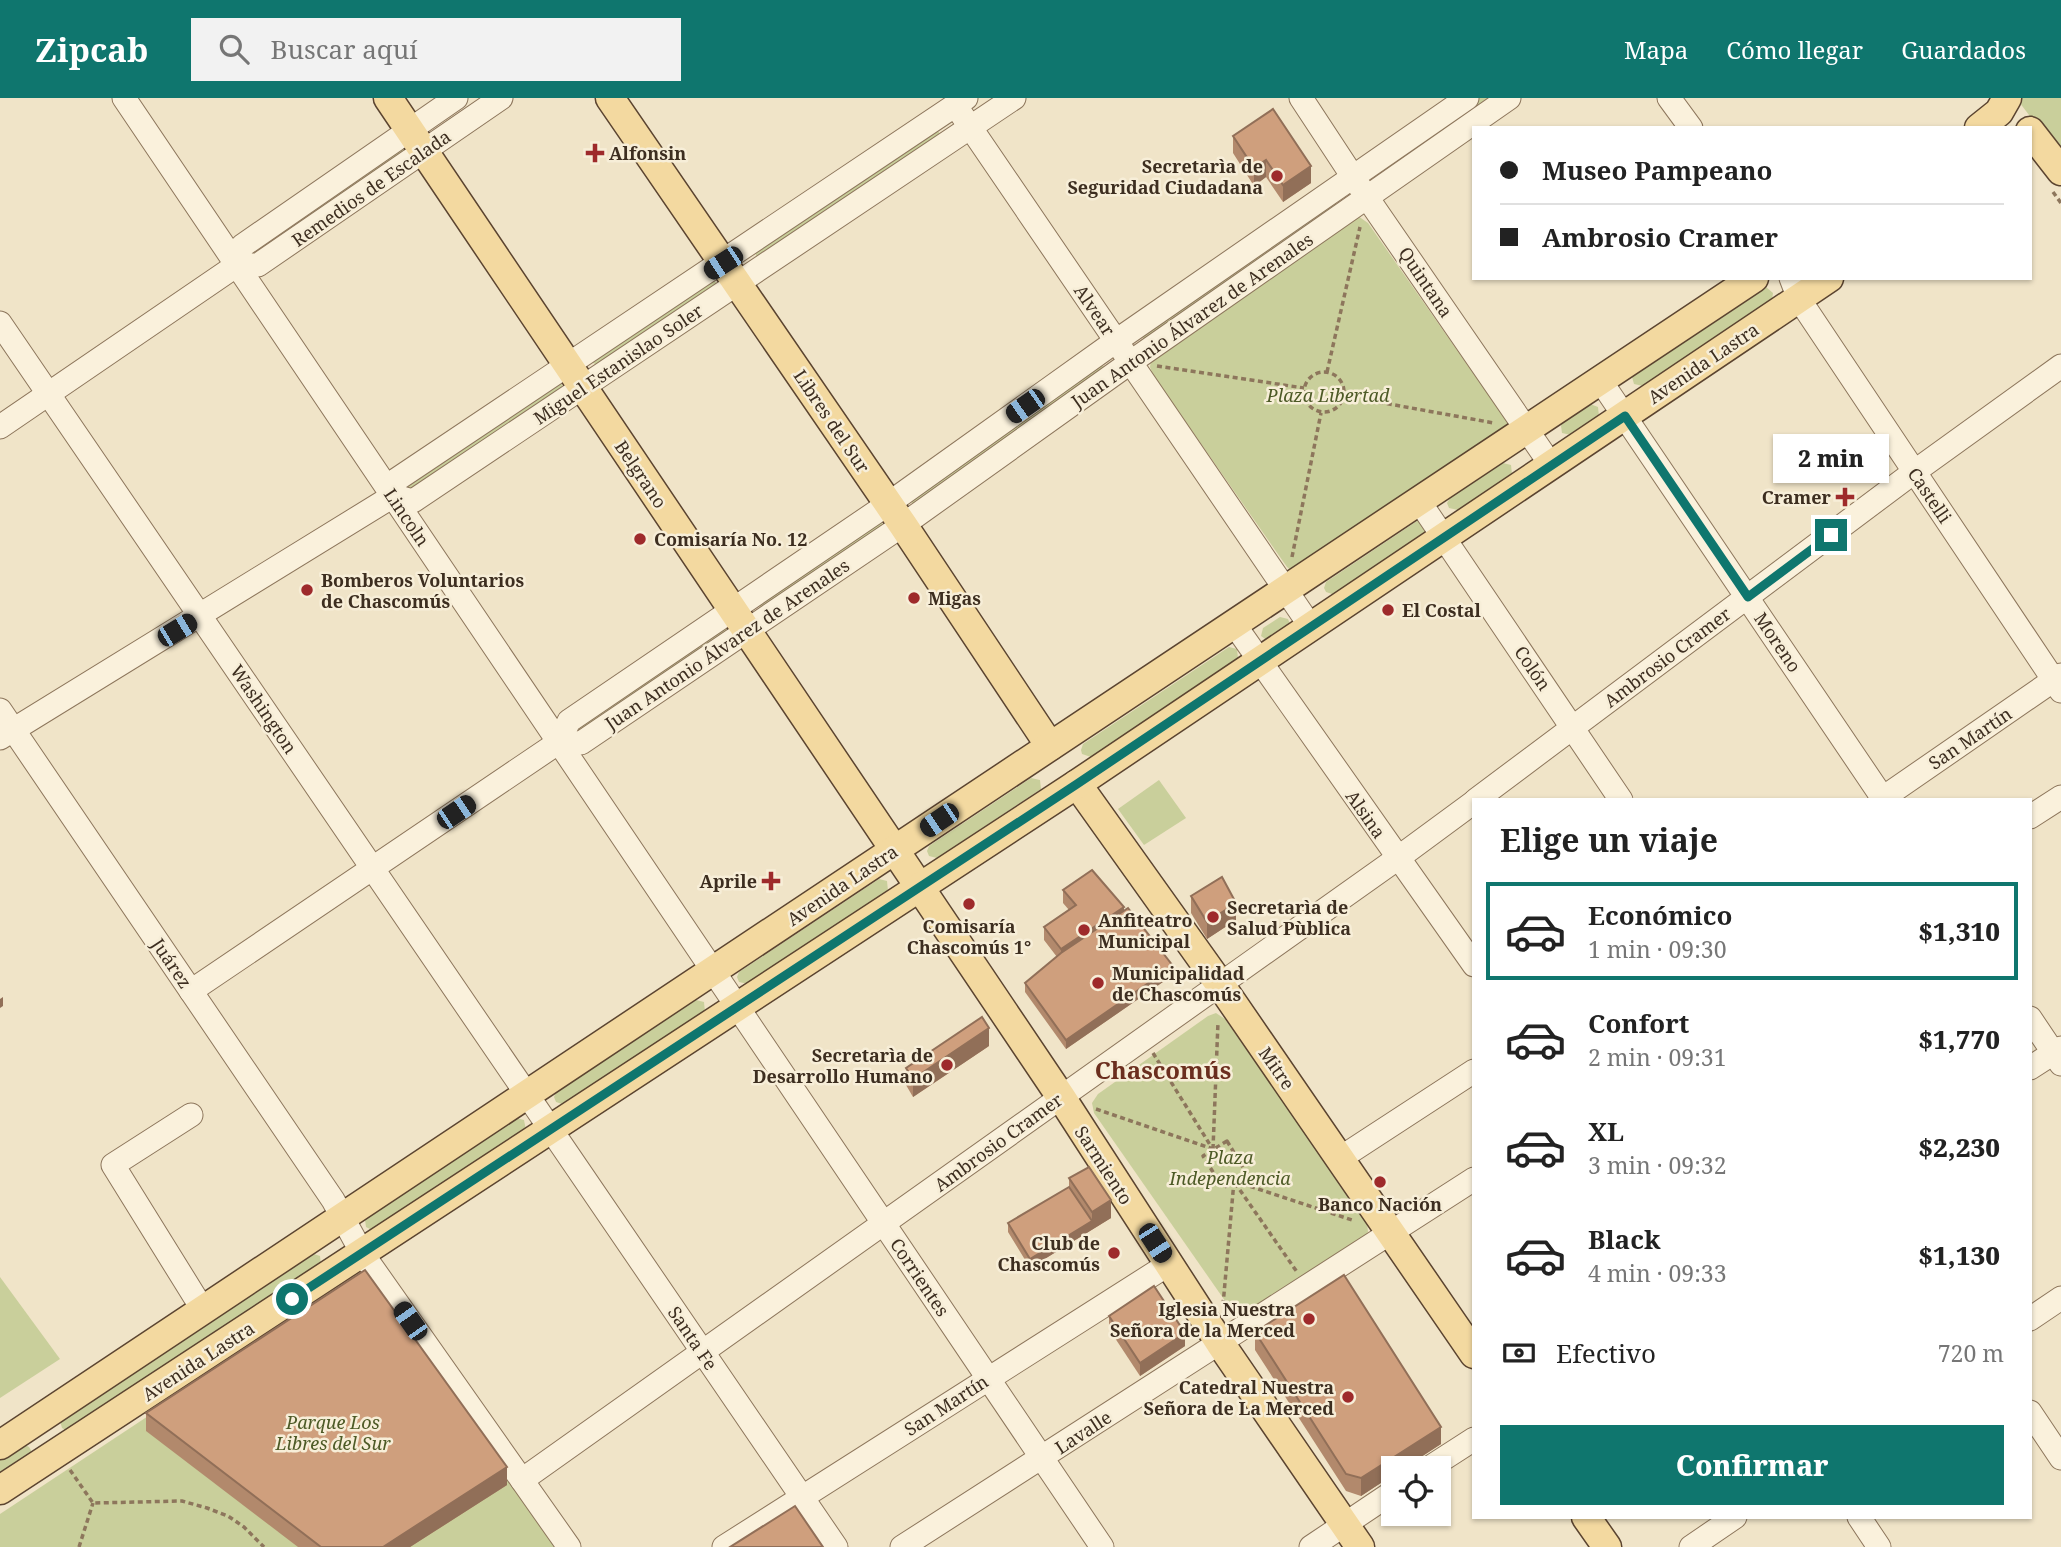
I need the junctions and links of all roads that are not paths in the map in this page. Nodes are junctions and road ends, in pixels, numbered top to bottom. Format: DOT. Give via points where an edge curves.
graph roads {
  1 [pos="124,98"];
  2 [pos="388,98"];
  3 [pos="456,98"];
  4 [pos="501,98"];
  5 [pos="610,98"];
  6 [pos="1014,98"];
  7 [pos="1301,98"];
  8 [pos="1467,98"];
  9 [pos="1509,98"];
  10 [pos="1669,98"];
  11 [pos="2008,98"];
  12 [pos="957,101"];
  13 [pos="1689,126"];
  14 [pos="1982,126"];
  15 [pos="2026,126"];
  16 [pos="970,127"];
  17 [pos="416,141"];
  18 [pos="1353,177"];
  19 [pos="1367,197"];
  20 [pos="237,265"];
  21 [pos="730,273"];
  22 [pos="1751,280"];
  23 [pos="1822,280"];
  24 [pos="1795,288"];
  25 [pos="0,323"];
  26 [pos="1116,341"];
  27 [pos="1131,362"];
  28 [pos="2061,366"];
  29 [pos="575,376"];
  30 [pos="1600,380"];
  31 [pos="48,394"];
  32 [pos="1625,416"];
  33 [pos="0,427"];
  34 [pos="1527,429"];
  35 [pos="1551,465"];
  36 [pos="1914,472"];
  37 [pos="393,496"];
  38 [pos="1419,501"];
  39 [pos="896,515"];
  40 [pos="1444,537"];
  41 [pos="1285,590"];
  42 [pos="1748,597"];
  43 [pos="200,616"];
  44 [pos="740,620"];
  45 [pos="1234,624"];
  46 [pos="1311,627"];
  47 [pos="1259,662"];
  48 [pos="2058,682"];
  49 [pos="0,710"];
  50 [pos="1573,727"];
  51 [pos="6,734"];
  52 [pos="559,742"];
  53 [pos="1050,746"];
  54 [pos="1077,784"];
  55 [pos="2061,797"];
  56 [pos="1479,798"];
  57 [pos="1620,798"];
  58 [pos="1881,798"];
  59 [pos="1884,798"];
  60 [pos="1472,803"];
  61 [pos="2032,816"];
  62 [pos="895,850"];
  63 [pos="1398,858"];
  64 [pos="372,868"];
  65 [pos="920,887"];
  66 [pos="1472,962"];
  67 [pos="713,971"];
  68 [pos="1219,983"];
  69 [pos="191,990"];
  70 [pos="738,1007"];
  71 [pos="2032,1021"];
  72 [pos="2058,1055"];
  73 [pos="2032,1068"];
  74 [pos="1472,1072"];
  75 [pos="527,1095"];
  76 [pos="1060,1097"];
  77 [pos="191,1115"];
  78 [pos="551,1129"];
  79 [pos="1339,1159"];
  80 [pos="1472,1180"];
  81 [pos="343,1218"];
  82 [pos="885,1224"];
  83 [pos="1390,1233"];
  84 [pos="362,1253"];
  85 [pos="1168,1264"];
  86 [pos="2061,1298"];
  87 [pos="203,1310"];
  88 [pos="2032,1318"];
  89 [pos="1220,1343"];
  90 [pos="1472,1351"];
  91 [pos="703,1352"];
  92 [pos="989,1378"];
  93 [pos="2032,1415"];
  94 [pos="37,1420"];
  95 [pos="1472,1440"];
  96 [pos="0,1445"];
  97 [pos="58,1452"];
  98 [pos="1448,1456"];
  99 [pos="1042,1458"];
  100 [pos="2061,1458"];
  101 [pos="522,1480"];
  102 [pos="0,1490"];
  103 [pos="802,1497"];
  104 [pos="1381,1505"];
  105 [pos="1587,1519"];
  106 [pos="1732,1519"];
  107 [pos="1860,1519"];
  108 [pos="1352,1536"];
  109 [pos="569,1547"];
  110 [pos="724,1547"];
  111 [pos="836,1547"];
  112 [pos="902,1547"];
  113 [pos="1102,1547"];
  114 [pos="1311,1547"];
  115 [pos="1607,1547"];
  116 [pos="1691,1547"];
  117 [pos="1880,1547"];
  1 -- 20 [label="street, Lincoln"];
  2 -- 17 [label="main road, Belgrano"];
  3 -- 17 [label="street, Remedios de Escalada"];
  4 -- 17 [label="street, Remedios de Escalada"];
  5 -- 21 [label="main road, Libres del Sur"];
  6 -- 16 [label="street, Miguel Estanislao Soler"];
  7 -- 18 [label="street, Quintana"];
  8 -- 18 [label="street, Juan Antonio Álvarez de Arenales"];
  9 -- 19 [label="street, Juan Antonio Álvarez de Arenales"];
  10 -- 13 [label="street"];
  11 -- 14 [label="main road"];
  11 -- 15 [label="main road"];
  12 -- 16 [label="street, Alvear"];
  12 -- 21 [label="street, Miguel Estanislao Soler"];
  16 -- 21 [label="street, Miguel Estanislao Soler"];
  16 -- 26 [label="street, Alvear"];
  17 -- 20 [label="street, Remedios de Escalada" via="242,246"];
  17 -- 29 [label="main road, Belgrano"];
  18 -- 19 [label="street, Quintana"];
  18 -- 26 [label="street, Juan Antonio Álvarez de Arenales"];
  19 -- 27 [label="street, Juan Antonio Álvarez de Arenales"];
  19 -- 34 [label="street, Quintana"];
  20 -- 31 [label="street, Remedios de Escalada"];
  20 -- 37 [label="street, Lincoln"];
  21 -- 29 [label="street, Miguel Estanislao Soler"];
  21 -- 39 [label="main road, Libres del Sur"];
  22 -- 30 [label="main road, Avenida Lastra"];
  23 -- 24 [label="main road, Avenida Lastra"];
  24 -- 32 [label="main road, Avenida Lastra"];
  24 -- 36 [label="street, Castelli"];
  25 -- 31 [label="street, Washington"];
  26 -- 27 [label="street, Alvear"];
  26 -- 39 [label="street, Juan Antonio Álvarez de Arenales"];
  27 -- 39 [label="street, Juan Antonio Álvarez de Arenales"];
  27 -- 41 [label="street, Alvear"];
  28 -- 36 [label="street, Ambrosio Cramer"];
  29 -- 37 [label="street, Miguel Estanislao Soler" via="396,480"];
  29 -- 44 [label="main road, Belgrano"];
  30 -- 32 [label="street, Moreno"];
  30 -- 34 [label="main road, Avenida Lastra"];
  31 -- 33 [label="street, Remedios de Escalada"];
  31 -- 43 [label="street, Washington"];
  32 -- 35 [label="main road, Avenida Lastra"];
  32 -- 42 [label="street, Moreno"];
  34 -- 35 [label="street, Quintana"];
  34 -- 38 [label="main road, Avenida Lastra"];
  35 -- 40 [label="main road, Avenida Lastra"];
  36 -- 42 [label="street, Ambrosio Cramer"];
  36 -- 48 [label="street, Castelli"];
  37 -- 43 [label="street, Miguel Estanislao Soler"];
  37 -- 52 [label="street, Lincoln"];
  38 -- 40 [label="street, Colón"];
  38 -- 41 [label="main road, Avenida Lastra"];
  39 -- 44 [label="street, Juan Antonio Álvarez de Arenales"];
  39 -- 53 [label="main road, Libres del Sur"];
  40 -- 46 [label="main road, Avenida Lastra"];
  40 -- 50 [label="street, Colón"];
  41 -- 45 [label="main road, Avenida Lastra"];
  41 -- 46 [label="street, Alvear"];
  42 -- 50 [label="street, Ambrosio Cramer"];
  42 -- 58 [label="street, Moreno"];
  43 -- 51 [label="street, Miguel Estanislao Soler"];
  43 -- 64 [label="street, Washington"];
  44 -- 52 [label="street, Juan Antonio Álvarez de Arenales" via="569,721"];
  44 -- 62 [label="main road, Belgrano"];
  45 -- 47 [label="street, Alsina"];
  45 -- 53 [label="main road, Avenida Lastra"];
  46 -- 47 [label="main road, Avenida Lastra"];
  47 -- 54 [label="main road, Avenida Lastra"];
  47 -- 63 [label="street, Alsina"];
  48 -- 59 [label="street, San Martín"];
  49 -- 51 [label="street, Juárez"];
  50 -- 56 [label="street, Ambrosio Cramer"];
  50 -- 57 [label="street, Colón"];
  51 -- 69 [label="street, Juárez"];
  52 -- 64 [label="street, Juan Antonio Álvarez de Arenales"];
  52 -- 67 [label="street, Lincoln"];
  53 -- 54 [label="main road" via="1065,746 1079,757 1083,773"];
  53 -- 62 [label="main road, Avenida Lastra"];
  54 -- 65 [label="main road, Avenida Lastra"];
  54 -- 68 [label="main road, Mitre"];
  55 -- 61 [label="street"];
  60 -- 63 [label="street, Ambrosio Cramer"];
  62 -- 65 [label="main road, Belgrano"];
  62 -- 67 [label="main road, Avenida Lastra"];
  63 -- 66 [label="street, Alsina"];
  63 -- 68 [label="street, Ambrosio Cramer"];
  64 -- 69 [label="street, Juan Antonio Álvarez de Arenales"];
  64 -- 75 [label="street, Washington"];
  65 -- 70 [label="main road, Avenida Lastra"];
  65 -- 76 [label="main road, Sarmiento"];
  67 -- 70 [label="street, Corrientes"];
  67 -- 75 [label="main road, Avenida Lastra"];
  68 -- 76 [label="street, Ambrosio Cramer"];
  68 -- 79 [label="main road, Mitre"];
  69 -- 81 [label="street, Juárez"];
  70 -- 78 [label="main road, Avenida Lastra"];
  70 -- 82 [label="street, Corrientes"];
  71 -- 72 [label="street"];
  72 -- 73 [label="street"];
  74 -- 79 [label="street"];
  75 -- 78 [label="street, Santa Fe"];
  75 -- 81 [label="main road, Avenida Lastra"];
  76 -- 82 [label="street, Ambrosio Cramer"];
  76 -- 85 [label="main road, Sarmiento"];
  77 -- 87 [label="street" via="113,1165"];
  78 -- 84 [label="main road, Avenida Lastra"];
  78 -- 91 [label="street, Santa Fe"];
  79 -- 83 [label="main road, Mitre"];
  80 -- 83 [label="street, Lavalle"];
  81 -- 84 [label="street, Juárez"];
  81 -- 87 [label="main road, Avenida Lastra"];
  82 -- 91 [label="street, Ambrosio Cramer"];
  82 -- 92 [label="street, Corrientes"];
  83 -- 89 [label="street, Lavalle"];
  83 -- 90 [label="main road, Mitre"];
  84 -- 97 [label="main road, Avenida Lastra"];
  84 -- 101 [label="street, Juárez"];
  85 -- 89 [label="main road, Sarmiento"];
  85 -- 92 [label="street, San Martín"];
  86 -- 88 [label="street"];
  87 -- 94 [label="main road, Avenida Lastra"];
  89 -- 99 [label="street, Lavalle"];
  89 -- 108 [label="main road, Sarmiento"];
  91 -- 101 [label="street, Ambrosio Cramer"];
  91 -- 103 [label="street, Santa Fe"];
  92 -- 99 [label="street, Corrientes"];
  92 -- 103 [label="street, San Martín"];
  93 -- 100 [label="street"];
  94 -- 96 [label="main road, Avenida Lastra"];
  94 -- 97 [label="street"];
  95 -- 98 [label="street"];
  97 -- 102 [label="main road, Avenida Lastra"];
  99 -- 112 [label="street, Lavalle"];
  99 -- 113 [label="street, Corrientes"];
  101 -- 109 [label="street, Juárez"];
  103 -- 110 [label="street, San Martín"];
  103 -- 111 [label="street, Santa Fe"];
  104 -- 108 [label="street"];
  105 -- 115 [label="main road"];
  106 -- 116 [label="street"];
  107 -- 117 [label="street"];
  108 -- 114 [label="street"];
}
